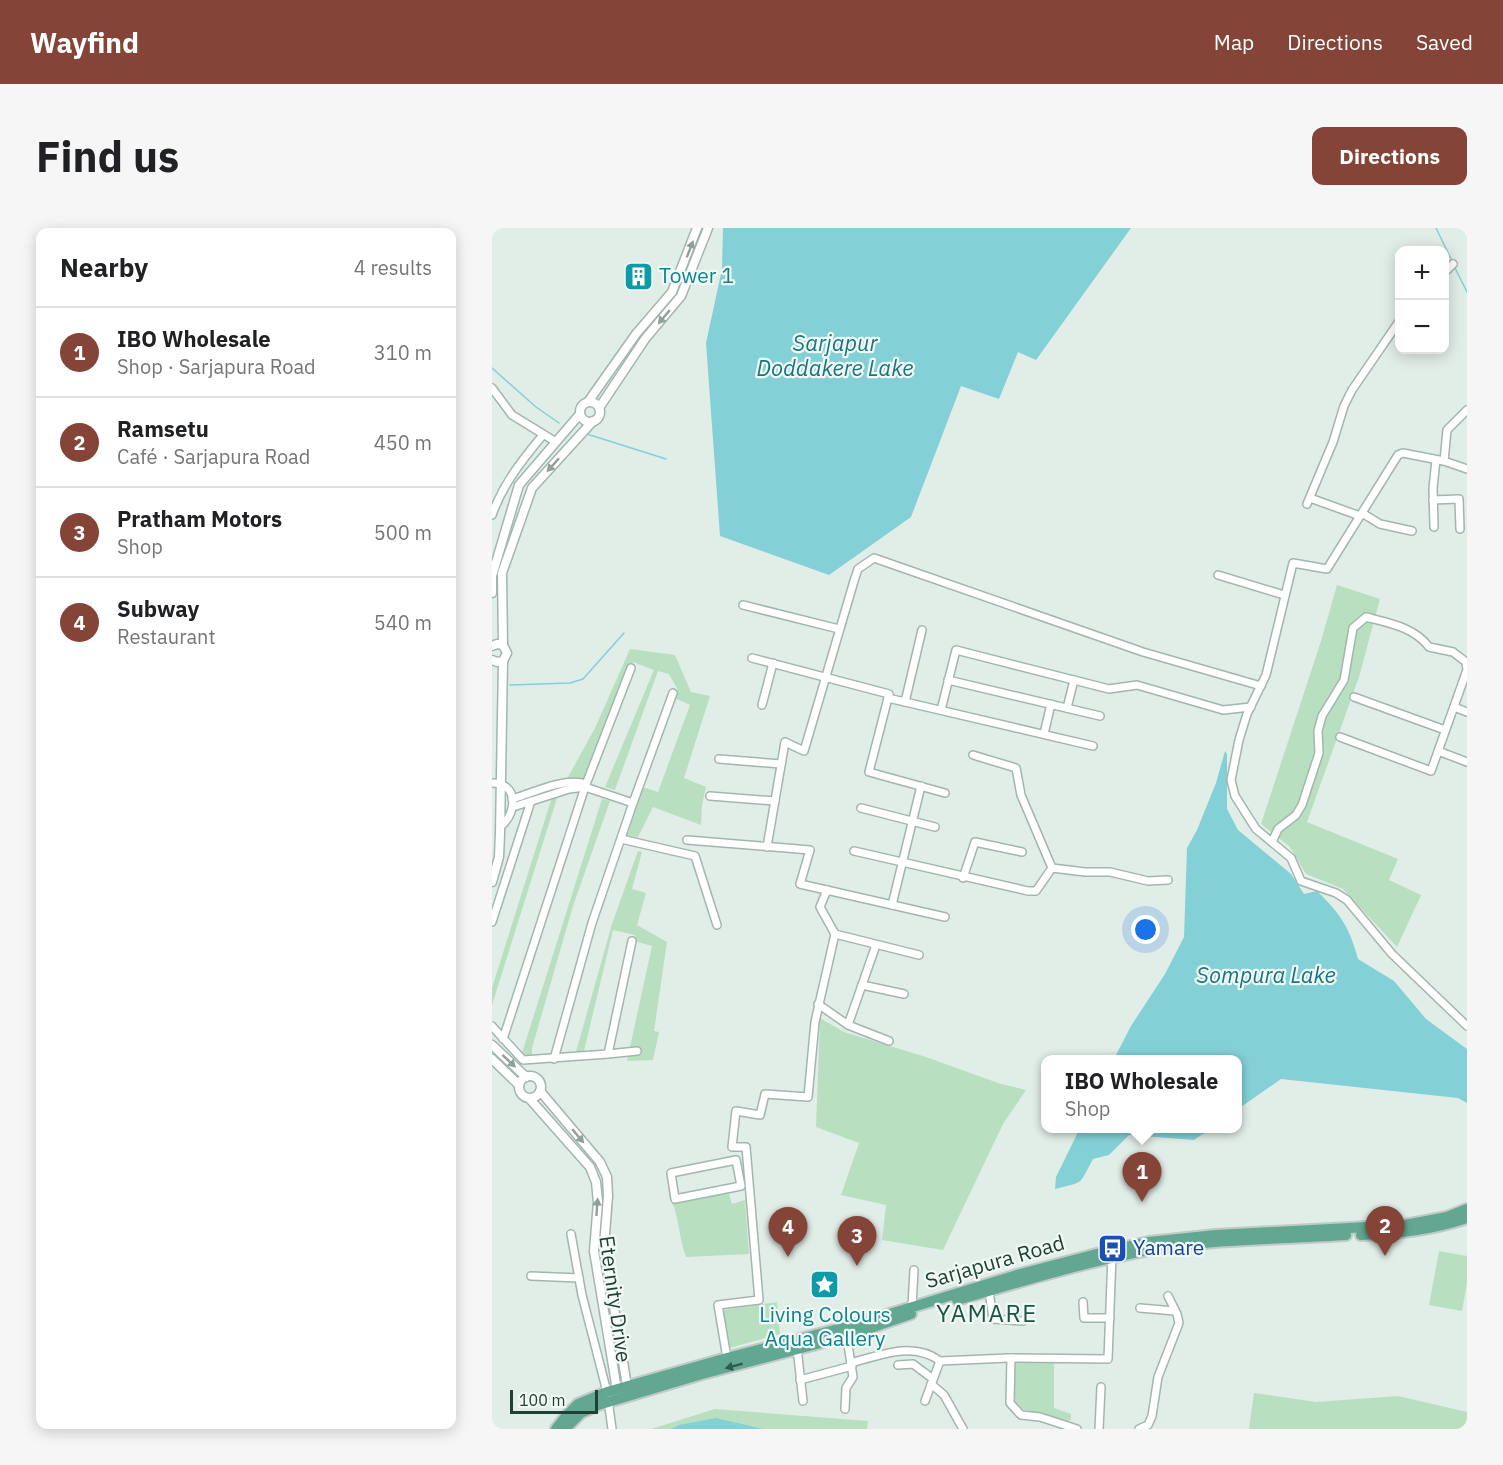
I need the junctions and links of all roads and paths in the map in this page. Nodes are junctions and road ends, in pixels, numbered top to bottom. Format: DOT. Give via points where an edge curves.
graph roads {
  1 [pos="697,228"];
  2 [pos="708,228"];
  3 [pos="1453,264"];
  4 [pos="1449,268"];
  5 [pos="1395,327"];
  6 [pos="492,388"];
  7 [pos="588,402"];
  8 [pos="599,408"];
  9 [pos="1467,410"];
  10 [pos="580,414"];
  11 [pos="592,422"];
  12 [pos="543,435"];
  13 [pos="556,442"];
  14 [pos="1440,460"];
  15 [pos="1467,469"];
  16 [pos="1433,500"];
  17 [pos="511,513"];
  18 [pos="1361,514"];
  19 [pos="492,515"];
  20 [pos="521,519"];
  21 [pos="1434,527"];
  22 [pos="1460,529"];
  23 [pos="1412,531"];
  24 [pos="1218,575"];
  25 [pos="492,593"];
  26 [pos="1284,595"];
  27 [pos="743,605"];
  28 [pos="839,629"];
  29 [pos="922,630"];
  30 [pos="503,645"];
  31 [pos="492,646"];
  32 [pos="752,658"];
  33 [pos="492,660"];
  34 [pos="503,661"];
  35 [pos="1467,662"];
  36 [pos="773,663"];
  37 [pos="631,668"];
  38 [pos="825,677"];
  39 [pos="948,680"];
  40 [pos="1074,680"];
  41 [pos="1260,686"];
  42 [pos="673,693"];
  43 [pos="888,698"];
  44 [pos="1354,698"];
  45 [pos="905,702"];
  46 [pos="1051,704"];
  47 [pos="762,705"];
  48 [pos="1251,707"];
  49 [pos="1454,707"];
  50 [pos="1067,708"];
  51 [pos="941,710"];
  52 [pos="1467,712"];
  53 [pos="1100,716"];
  54 [pos="1445,730"];
  55 [pos="1044,734"];
  56 [pos="1340,737"];
  57 [pos="1093,746"];
  58 [pos="1438,751"];
  59 [pos="973,755"];
  60 [pos="719,759"];
  61 [pos="1467,762"];
  62 [pos="781,764"];
  63 [pos="497,783"];
  64 [pos="921,786"];
  65 [pos="585,787"];
  66 [pos="945,793"];
  67 [pos="710,796"];
  68 [pos="531,801"];
  69 [pos="775,801"];
  70 [pos="513,803"];
  71 [pos="633,803"];
  72 [pos="861,808"];
  73 [pos="912,821"];
  74 [pos="501,826"];
  75 [pos="935,827"];
  76 [pos="621,839"];
  77 [pos="687,840"];
  78 [pos="1272,842"];
  79 [pos="768,847"];
  80 [pos="854,851"];
  81 [pos="1022,852"];
  82 [pos="903,863"];
  83 [pos="1052,868"];
  84 [pos="963,878"];
  85 [pos="1168,880"];
  86 [pos="492,882"];
  87 [pos="827,890"];
  88 [pos="892,905"];
  89 [pos="945,918"];
  90 [pos="492,922"];
  91 [pos="717,925"];
  92 [pos="835,934"];
  93 [pos="632,941"];
  94 [pos="876,945"];
  95 [pos="919,955"];
  96 [pos="862,985"];
  97 [pos="904,994"];
  98 [pos="818,1004"];
  99 [pos="848,1025"];
  100 [pos="492,1026"];
  101 [pos="1467,1026"];
  102 [pos="503,1039"];
  103 [pos="889,1041"];
  104 [pos="492,1045"];
  105 [pos="637,1051"];
  106 [pos="608,1054"];
  107 [pos="492,1059"];
  108 [pos="554,1059"];
  109 [pos="526,1077"];
  110 [pos="519,1085"];
  111 [pos="540,1091"];
  112 [pos="529,1098"];
  113 [pos="748,1171"];
  114 [pos="739,1172"];
  115 [pos="1467,1209"];
  116 [pos="1467,1218"];
  117 [pos="572,1234"];
  118 [pos="1291,1235"];
  119 [pos="1112,1254"];
  120 [pos="914,1270"];
  121 [pos="531,1276"];
  122 [pos="579,1278"];
  123 [pos="989,1291"];
  124 [pos="1168,1296"];
  125 [pos="1083,1302"];
  126 [pos="912,1306"];
  127 [pos="1140,1308"];
  128 [pos="1175,1311"];
  129 [pos="1110,1318"];
  130 [pos="1023,1321"];
  131 [pos="846,1331"];
  132 [pos="797,1348"];
  133 [pos="727,1358"];
  134 [pos="1011,1358"];
  135 [pos="940,1362"];
  136 [pos="851,1365"];
  137 [pos="898,1365"];
  138 [pos="801,1380"];
  139 [pos="932,1382"];
  140 [pos="1101,1387"];
  141 [pos="615,1393"];
  142 [pos="803,1401"];
  143 [pos="925,1401"];
  144 [pos="845,1409"];
  145 [pos="556,1429"];
  146 [pos="565,1429"];
  147 [pos="612,1429"];
  148 [pos="963,1429"];
  149 [pos="1077,1429"];
  150 [pos="1099,1429"];
  151 [pos="1139,1429"];
  7 -- 1 [label="street, one-way" via="672,291"];
  2 -- 8 [label="street, one-way" via="681,296 645,339"];
  3 -- 4 [label="street"];
  5 -- 18 [label="street" via="1352,390 1308,501"];
  6 -- 12 [label="street" via="512,415"];
  7 -- 8 [label="street"];
  7 -- 10 [label="street" via="581,407"];
  8 -- 11 [label="street" via="599,415"];
  9 -- 14 [label="street" via="1447,430"];
  10 -- 11 [label="street"];
  10 -- 13 [label="street"];
  11 -- 20 [label="street, one-way" via="532,488"];
  12 -- 13 [label="street"];
  12 -- 19 [label="street" via="518,464"];
  13 -- 17 [label="street" via="519,486"];
  14 -- 15 [label="street"];
  14 -- 16 [label="street"];
  14 -- 18 [label="street" via="1398,455"];
  16 -- 21 [label="street"];
  16 -- 22 [label="street" via="1459,500"];
  17 -- 20 [label="street"];
  17 -- 25 [label="street" via="492,576"];
  18 -- 23 [label="street" via="1380,524"];
  18 -- 26 [label="street" via="1327,568 1293,562"];
  20 -- 30 [label="street" via="502,573"];
  24 -- 26 [label="street"];
  26 -- 41 [label="street"];
  27 -- 28 [label="street"];
  28 -- 38 [label="street"];
  28 -- 41 [label="street" via="858,569 874,558 1143,652"];
  29 -- 45 [label="street"];
  30 -- 31 [label="street"];
  30 -- 34 [label="street" via="507,653"];
  32 -- 36 [label="street"];
  33 -- 34 [label="street"];
  34 -- 63 [label="street"];
  35 -- 49 [label="street"];
  35 -- 78 [label="street" via="1453,652 1429,647 1412,631 1385,622 1366,617 1353,627 1344,680 1322,716 1319,753 1302,805 1278,829"];
  36 -- 38 [label="street"];
  36 -- 47 [label="street"];
  37 -- 65 [label="street"];
  38 -- 43 [label="street" via="889,694"];
  38 -- 62 [label="street" via="804,751 785,742"];
  39 -- 40 [label="street" via="956,650"];
  39 -- 46 [label="street"];
  39 -- 51 [label="street"];
  40 -- 48 [label="street" via="1109,689 1137,685 1223,710"];
  40 -- 50 [label="street"];
  41 -- 48 [label="street"];
  42 -- 71 [label="street"];
  43 -- 45 [label="street"];
  43 -- 64 [label="street" via="869,772"];
  44 -- 54 [label="street"];
  45 -- 51 [label="street"];
  46 -- 50 [label="street"];
  46 -- 55 [label="street"];
  48 -- 78 [label="street" via="1231,780 1235,796 1256,829"];
  49 -- 52 [label="street"];
  49 -- 54 [label="street"];
  50 -- 53 [label="street"];
  51 -- 55 [label="street"];
  54 -- 58 [label="street"];
  55 -- 57 [label="street"];
  56 -- 58 [label="street" via="1431,771"];
  58 -- 61 [label="street"];
  59 -- 83 [label="street" via="1016,768 1021,795"];
  60 -- 62 [label="street"];
  62 -- 69 [label="street"];
  63 -- 70 [label="street" via="507,789"];
  63 -- 74 [label="street"];
  64 -- 66 [label="street"];
  64 -- 73 [label="street"];
  65 -- 68 [label="street"];
  65 -- 70 [label="street" via="568,782"];
  65 -- 71 [label="street"];
  65 -- 102 [label="street"];
  67 -- 69 [label="street"];
  68 -- 70 [label="street"];
  68 -- 90 [label="street"];
  69 -- 79 [label="street"];
  70 -- 74 [label="street" via="510,816"];
  71 -- 76 [label="street"];
  72 -- 73 [label="street"];
  73 -- 75 [label="street"];
  73 -- 82 [label="street"];
  74 -- 86 [label="street"];
  76 -- 91 [label="street" via="695,856"];
  76 -- 108 [label="street" via="592,923"];
  77 -- 79 [label="street"];
  78 -- 101 [label="street" via="1291,858 1301,881 1347,900 1392,954"];
  79 -- 87 [label="street" via="810,850 800,884"];
  80 -- 82 [label="street"];
  81 -- 84 [label="street" via="975,842"];
  82 -- 84 [label="street"];
  82 -- 88 [label="street"];
  83 -- 84 [label="street" via="1036,891"];
  83 -- 85 [label="street"];
  87 -- 88 [label="street"];
  87 -- 92 [label="street" via="820,907"];
  88 -- 89 [label="street"];
  92 -- 94 [label="street"];
  92 -- 98 [label="street"];
  93 -- 106 [label="street"];
  94 -- 95 [label="street"];
  94 -- 96 [label="street"];
  96 -- 97 [label="street"];
  96 -- 99 [label="street"];
  98 -- 99 [label="street"];
  98 -- 113 [label="street" via="808,1097 765,1094 760,1114 736,1111 732,1147 746,1147"];
  99 -- 103 [label="street"];
  100 -- 102 [label="street"];
  102 -- 108 [label="street" via="523,1060"];
  104 -- 109 [label="street, Eternity Drive, one-way"];
  105 -- 106 [label="street"];
  106 -- 108 [label="street"];
  107 -- 110 [label="street, Eternity Drive"];
  109 -- 110 [label="street"];
  109 -- 111 [label="street, Eternity Drive" via="537,1078"];
  110 -- 112 [label="street, Eternity Drive" via="521,1093"];
  111 -- 112 [label="street"];
  111 -- 141 [label="street, Eternity Drive, one-way" via="600,1162 607,1177 604,1246"];
  141 -- 112 [label="street, Eternity Drive, one-way" via="594,1251 596,1182 590,1167"];
  113 -- 114 [label="street"];
  113 -- 133 [label="street" via="759,1300 718,1305"];
  114 -- 114 [label="street" via="741,1186 675,1199 671,1173 736,1160"];
  115 -- 118 [label="main road, Sarjapura Road" via="1405,1225"];
  116 -- 118 [label="main road, Sarjapura Road" via="1406,1233"];
  117 -- 122 [label="street"];
  118 -- 119 [label="main road, Sarjapura Road" via="1194,1237 1149,1242"];
  119 -- 123 [label="main road, Sarjapura Road"];
  119 -- 126 [label="main road, Sarjapura Road" via="1017,1275"];
  119 -- 129 [label="street"];
  120 -- 126 [label="street"];
  121 -- 122 [label="street"];
  122 -- 141 [label="street"];
  123 -- 130 [label="street" via="993,1319"];
  123 -- 131 [label="main road, Sarjapura Road"];
  124 -- 128 [label="street"];
  125 -- 129 [label="street" via="1084,1318"];
  126 -- 131 [label="main road, Sarjapura Road"];
  127 -- 128 [label="street"];
  128 -- 151 [label="street" via="1179,1323 1158,1377 1152,1416 1148,1425"];
  129 -- 134 [label="street" via="1108,1359"];
  131 -- 132 [label="main road, Sarjapura Road"];
  131 -- 133 [label="main road, Sarjapura Road"];
  131 -- 136 [label="street"];
  132 -- 138 [label="street"];
  132 -- 141 [label="main road, Sarjapura Road, one-way"];
  133 -- 141 [label="main road, Sarjapura Road"];
  134 -- 135 [label="street"];
  134 -- 149 [label="street" via="1010,1403 1021,1415"];
  135 -- 136 [label="street" via="930,1354 912,1351 891,1352"];
  135 -- 139 [label="street"];
  136 -- 138 [label="street"];
  136 -- 144 [label="street" via="853,1377 846,1388"];
  137 -- 139 [label="street" via="913,1364"];
  138 -- 142 [label="street"];
  139 -- 143 [label="street"];
  139 -- 148 [label="street"];
  140 -- 150 [label="street"];
  141 -- 145 [label="main road, Sarjapura Road" via="578,1404"];
  141 -- 146 [label="main road, Sarjapura Road" via="581,1413"];
  141 -- 147 [label="street"];
}
